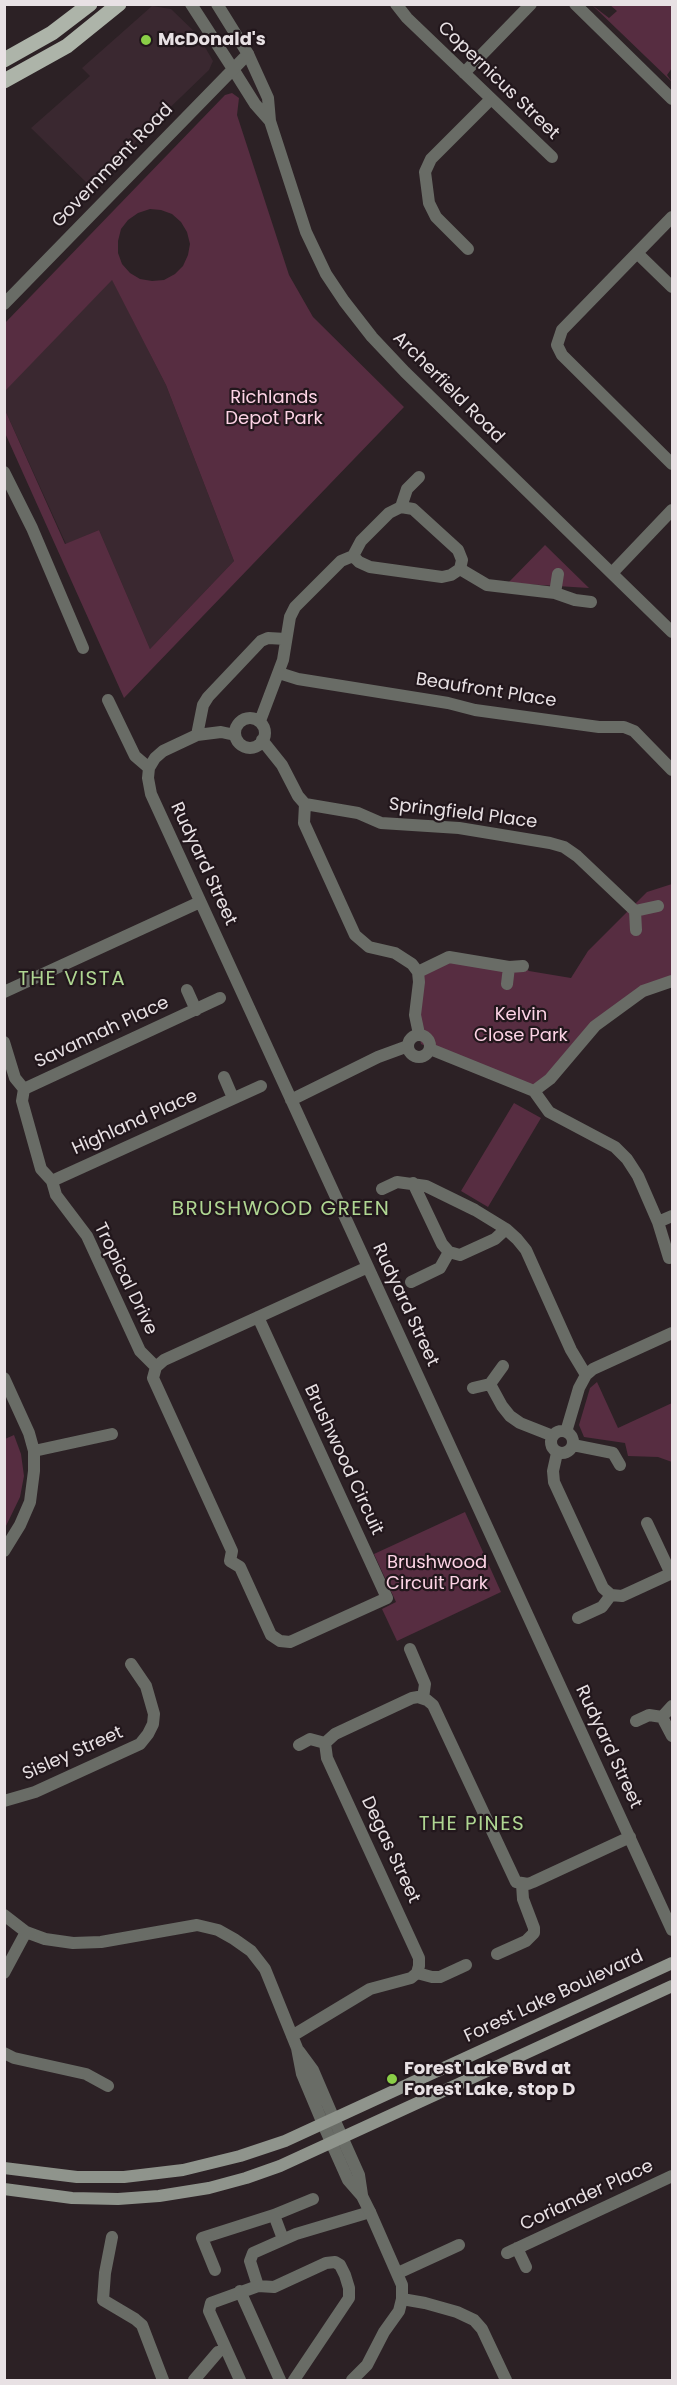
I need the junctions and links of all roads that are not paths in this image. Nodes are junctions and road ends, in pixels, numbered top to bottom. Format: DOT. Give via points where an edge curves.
graph roads {
  1 [pos="90,4"];
  2 [pos="119,4"];
  3 [pos="191,4"];
  4 [pos="217,4"];
  5 [pos="396,4"];
  6 [pos="531,4"];
  7 [pos="575,4"];
  8 [pos="248,54"];
  9 [pos="4,60"];
  10 [pos="233,69"];
  11 [pos="464,73"];
  12 [pos="4,81"];
  13 [pos="491,99"];
  14 [pos="672,99"];
  15 [pos="270,121"];
  16 [pos="552,157"];
  17 [pos="672,217"];
  18 [pos="468,249"];
  19 [pos="637,253"];
  20 [pos="672,287"];
  21 [pos="4,304"];
  22 [pos="672,464"];
  23 [pos="4,472"];
  24 [pos="419,477"];
  25 [pos="400,507"];
  26 [pos="672,510"];
  27 [pos="352,556"];
  28 [pos="460,569"];
  29 [pos="612,573"];
  30 [pos="558,574"];
  31 [pos="555,593"];
  32 [pos="591,602"];
  33 [pos="672,632"];
  34 [pos="286,639"];
  35 [pos="83,648"];
  36 [pos="279,673"];
  37 [pos="108,700"];
  38 [pos="260,722"];
  39 [pos="197,735"];
  40 [pos="235,735"];
  41 [pos="262,740"];
  42 [pos="149,768"];
  43 [pos="672,770"];
  44 [pos="306,804"];
  45 [pos="200,902"];
  46 [pos="658,906"];
  47 [pos="636,911"];
  48 [pos="636,930"];
  49 [pos="382,950"];
  50 [pos="379,963"];
  51 [pos="523,966"];
  52 [pos="509,967"];
  53 [pos="418,972"];
  54 [pos="672,981"];
  55 [pos="507,984"];
  56 [pos="187,990"];
  57 [pos="4,992"];
  58 [pos="220,998"];
  59 [pos="196,1010"];
  60 [pos="419,1035"];
  61 [pos="4,1042"];
  62 [pos="408,1047"];
  63 [pos="430,1049"];
  64 [pos="224,1077"];
  65 [pos="261,1086"];
  66 [pos="24,1089"];
  67 [pos="534,1090"];
  68 [pos="233,1098"];
  69 [pos="291,1100"];
  70 [pos="52,1180"];
  71 [pos="413,1183"];
  72 [pos="382,1189"];
  73 [pos="672,1216"];
  74 [pos="658,1222"];
  75 [pos="506,1230"];
  76 [pos="448,1252"];
  77 [pos="669,1258"];
  78 [pos="368,1267"];
  79 [pos="411,1282"];
  80 [pos="258,1317"];
  81 [pos="672,1333"];
  82 [pos="503,1366"];
  83 [pos="156,1367"];
  84 [pos="585,1375"];
  85 [pos="4,1378"];
  86 [pos="490,1384"];
  87 [pos="473,1388"];
  88 [pos="566,1432"];
  89 [pos="112,1434"];
  90 [pos="553,1436"];
  91 [pos="573,1445"];
  92 [pos="34,1450"];
  93 [pos="557,1452"];
  94 [pos="620,1466"];
  95 [pos="647,1523"];
  96 [pos="4,1551"];
  97 [pos="672,1573"];
  98 [pos="611,1595"];
  99 [pos="578,1618"];
  100 [pos="410,1649"];
  101 [pos="131,1664"];
  102 [pos="423,1698"];
  103 [pos="672,1706"];
  104 [pos="662,1717"];
  105 [pos="636,1721"];
  106 [pos="672,1736"];
  107 [pos="325,1743"];
  108 [pos="299,1745"];
  109 [pos="4,1801"];
  110 [pos="630,1837"];
  111 [pos="522,1884"];
  112 [pos="4,1915"];
  113 [pos="672,1929"];
  114 [pos="26,1932"];
  115 [pos="497,1954"];
  116 [pos="672,1962"];
  117 [pos="466,1965"];
  118 [pos="4,1973"];
  119 [pos="417,1973"];
  120 [pos="672,1986"];
  121 [pos="292,2036"];
  122 [pos="4,2054"];
  123 [pos="108,2086"];
  124 [pos="329,2121"];
  125 [pos="337,2140"];
  126 [pos="4,2168"];
  127 [pos="672,2176"];
  128 [pos="4,2189"];
  129 [pos="313,2199"];
  130 [pos="370,2212"];
  131 [pos="274,2215"];
  132 [pos="112,2237"];
  133 [pos="283,2239"];
  134 [pos="459,2245"];
  135 [pos="526,2267"];
  136 [pos="215,2270"];
  137 [pos="398,2273"];
  138 [pos="258,2286"];
  139 [pos="240,2291"];
  140 [pos="402,2299"];
  141 [pos="218,2352"];
  142 [pos="163,2380"];
  143 [pos="194,2380"];
  144 [pos="240,2380"];
  145 [pos="280,2380"];
  146 [pos="294,2380"];
  147 [pos="352,2380"];
  148 [pos="506,2380"];
  1 -- 9 [label="main road" via="52,33"];
  2 -- 12 [label="main road" via="67,46"];
  3 -- 10 [label="street, Archerfield Road"];
  4 -- 8 [label="street, Archerfield Road"];
  5 -- 11 [label="street, Copernicus Street"];
  6 -- 11 [label="street"];
  7 -- 14 [label="street"];
  8 -- 10 [label="street, Government Road"];
  8 -- 15 [label="street, Archerfield Road" via="268,98"];
  10 -- 15 [label="street, Archerfield Road"];
  10 -- 21 [label="street, Government Road"];
  11 -- 13 [label="street, Copernicus Street"];
  13 -- 16 [label="street, Copernicus Street"];
  13 -- 18 [label="street" via="431,159 425,172 429,202 436,217"];
  15 -- 29 [label="street, Archerfield Road" via="306,232 344,301 405,372"];
  17 -- 19 [label="street"];
  19 -- 20 [label="street"];
  19 -- 22 [label="street" via="562,330 557,345 562,356"];
  23 -- 35 [label="street"];
  24 -- 25 [label="street" via="407,489"];
  25 -- 27 [label="street" via="368,534"];
  25 -- 28 [label="street" via="413,509 458,550"];
  26 -- 29 [label="street"];
  27 -- 28 [label="street" via="370,567 442,577"];
  27 -- 34 [label="street" via="341,561 295,607"];
  28 -- 31 [label="street" via="488,585"];
  29 -- 33 [label="street, Archerfield Road"];
  30 -- 31 [label="street"];
  31 -- 32 [label="street"];
  34 -- 36 [label="street"];
  34 -- 39 [label="street" via="261,641 208,697"];
  36 -- 38 [label="street"];
  36 -- 43 [label="street, Beaufront Place" via="475,710 624,727 634,731"];
  37 -- 42 [label="street" via="135,756"];
  38 -- 40 [label="street" via="255,718 243,720"];
  38 -- 41 [label="street" via="265,730"];
  39 -- 40 [label="street"];
  39 -- 42 [label="street" via="163,751"];
  40 -- 41 [label="street" via="247,747"];
  41 -- 44 [label="street"];
  42 -- 45 [label="street, Rudyard Street" via="151,794"];
  44 -- 47 [label="street, Springfield Place" via="358,813 381,823 459,828 550,843 577,855"];
  44 -- 49 [label="street" via="304,823 355,936 369,947"];
  45 -- 57 [label="street"];
  45 -- 69 [label="street, Rudyard Street"];
  46 -- 47 [label="street"];
  47 -- 48 [label="street"];
  49 -- 50 [label="street"];
  49 -- 53 [label="street" via="395,953"];
  51 -- 52 [label="street"];
  52 -- 53 [label="street" via="449,957"];
  52 -- 55 [label="street"];
  53 -- 60 [label="street" via="415,1015"];
  54 -- 67 [label="street" via="643,991 595,1026 550,1078"];
  56 -- 59 [label="street, Savannah Place"];
  58 -- 59 [label="street, Savannah Place"];
  59 -- 66 [label="street, Savannah Place"];
  60 -- 62 [label="street" via="411,1038"];
  60 -- 63 [label="street" via="429,1040"];
  61 -- 66 [label="street, Tropical Drive" via="15,1078"];
  62 -- 63 [label="street" via="416,1057 425,1056"];
  62 -- 69 [label="street" via="378,1057"];
  63 -- 67 [label="street"];
  64 -- 68 [label="street"];
  65 -- 68 [label="street, Highland Place"];
  66 -- 70 [label="street, Tropical Drive" via="22,1101 41,1169"];
  67 -- 74 [label="street" via="549,1112 615,1147 627,1159"];
  68 -- 70 [label="street, Highland Place"];
  69 -- 78 [label="street, Rudyard Street"];
  70 -- 83 [label="street, Tropical Drive" via="56,1195 87,1236 140,1351"];
  71 -- 72 [label="street" via="397,1182"];
  71 -- 75 [label="street" via="475,1210"];
  71 -- 76 [label="street"];
  73 -- 74 [label="street"];
  74 -- 77 [label="street"];
  75 -- 76 [label="street" via="460,1255"];
  75 -- 84 [label="street" via="526,1250"];
  76 -- 79 [label="street" via="440,1268"];
  78 -- 80 [label="street"];
  78 -- 110 [label="street, Rudyard Street"];
  80 -- 83 [label="street"];
  80 -- 83 [label="street, Brushwood Circuit" via="387,1598 290,1642 271,1635 240,1567 230,1561 232,1551 153,1378"];
  81 -- 84 [label="street"];
  82 -- 86 [label="street"];
  84 -- 88 [label="street"];
  85 -- 92 [label="street"];
  86 -- 87 [label="street"];
  86 -- 90 [label="street" via="510,1416"];
  88 -- 90 [label="street"];
  88 -- 91 [label="street"];
  89 -- 92 [label="street"];
  90 -- 93 [label="street" via="552,1446"];
  91 -- 93 [label="street" via="567,1453"];
  91 -- 94 [label="street" via="613,1453"];
  92 -- 96 [label="street" via="30,1502"];
  93 -- 98 [label="street" via="554,1482 603,1588"];
  95 -- 97 [label="street"];
  97 -- 98 [label="street" via="622,1596"];
  98 -- 99 [label="street" via="602,1607"];
  100 -- 102 [label="street" via="425,1684"];
  101 -- 109 [label="street, Sisley Street" via="146,1686 154,1714 148,1734 140,1744 35,1792"];
  102 -- 107 [label="street" via="412,1698 335,1734"];
  102 -- 111 [label="street" via="433,1705 513,1878"];
  103 -- 104 [label="street"];
  104 -- 105 [label="street" via="649,1715"];
  104 -- 106 [label="street"];
  107 -- 108 [label="street" via="310,1739"];
  107 -- 119 [label="street, Degas Street" via="327,1758 420,1958"];
  110 -- 111 [label="street"];
  110 -- 113 [label="street, Rudyard Street"];
  111 -- 115 [label="street" via="534,1933 530,1939"];
  112 -- 114 [label="street"];
  114 -- 118 [label="street"];
  114 -- 121 [label="street" via="73,1943 101,1942 197,1925 218,1930 251,1951 265,1969"];
  116 -- 124 [label="main road, Forest Lake Boulevard"];
  117 -- 119 [label="street" via="440,1977"];
  119 -- 121 [label="street" via="370,1989"];
  120 -- 125 [label="main road"];
  121 -- 124 [label="street" via="313,2070"];
  122 -- 123 [label="street" via="86,2074"];
  124 -- 125 [label="street"];
  124 -- 126 [label="main road, Forest Lake Boulevard" via="285,2141 183,2170 124,2177 77,2177"];
  125 -- 128 [label="main road" via="246,2178 159,2196 72,2198"];
  125 -- 130 [label="street" via="348,2180"];
  127 -- 135 [label="street, Coriander Place" via="512,2250"];
  129 -- 131 [label="street"];
  130 -- 133 [label="street"];
  130 -- 137 [label="street"];
  131 -- 133 [label="street"];
  131 -- 136 [label="street" via="202,2238"];
  132 -- 142 [label="street" via="103,2300 142,2325"];
  133 -- 138 [label="street" via="251,2256"];
  134 -- 137 [label="street"];
  137 -- 140 [label="street"];
  138 -- 139 [label="street"];
  138 -- 146 [label="street" via="274,2287 331,2262 340,2265 345,2275 349,2293 346,2304"];
  139 -- 144 [label="street" via="208,2308"];
  139 -- 145 [label="street"];
  140 -- 147 [label="street" via="374,2354"];
  140 -- 148 [label="street" via="474,2320 482,2328"];
  141 -- 143 [label="street"];
}
